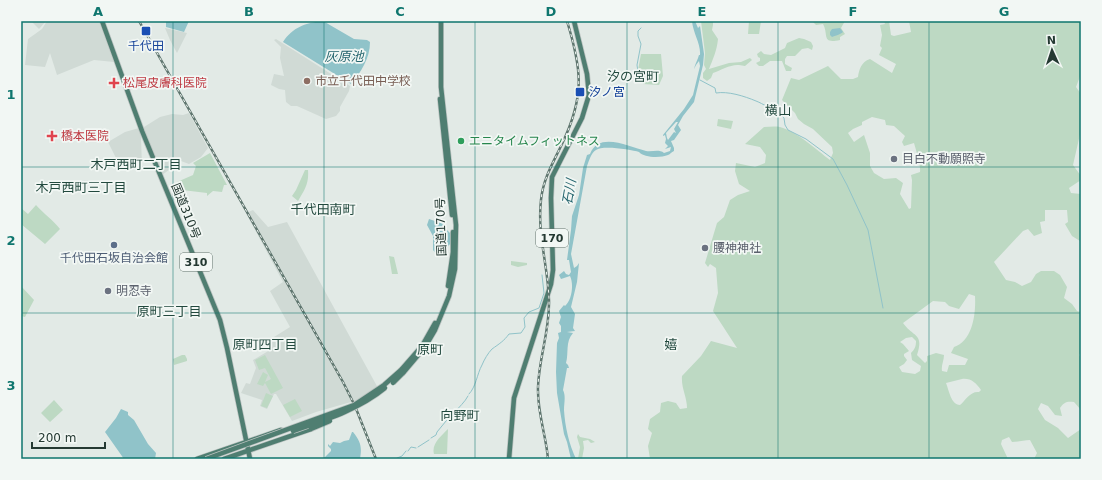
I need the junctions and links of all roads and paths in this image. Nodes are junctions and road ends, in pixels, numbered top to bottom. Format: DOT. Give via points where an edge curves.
graph roads {
  1 [pos="102,21"];
  2 [pos="439,21"];
  3 [pos="574,21"];
  4 [pos="402,371"];
  5 [pos="354,405"];
  6 [pos="360,405"];
  7 [pos="246,441"];
  8 [pos="248,451"];
  9 [pos="197,459"];
  10 [pos="206,459"];
  11 [pos="215,459"];
  12 [pos="224,459"];
  13 [pos="250,459"];
  14 [pos="509,459"];
  1 -- 7 [label="highway, 国道310号 / 310" via="142,131 220,322 228,348"];
  2 -- 4 [label="highway, 国道170号" via="438,87 453,225 451,267 446,295 434,325 422,346"];
  3 -- 14 [label="highway, 170" via="589,82 589,95 582,118 552,177 551,284 514,398"];
  4 -- 5 [label="highway, 国道170号, bridge"];
  4 -- 6 [label="highway, 国道170号, bridge" via="382,391"];
  5 -- 7 [label="highway, bridge"];
  5 -- 10 [label="highway, 国道170号, bridge"];
  6 -- 8 [label="highway, bridge" via="311,429"];
  6 -- 11 [label="highway, 国道170号, bridge"];
  7 -- 8 [label="highway, 国道310号 / 310"];
  7 -- 9 [label="highway"];
  8 -- 12 [label="highway"];
  8 -- 13 [label="highway, 国道310号 / 310"];
}
